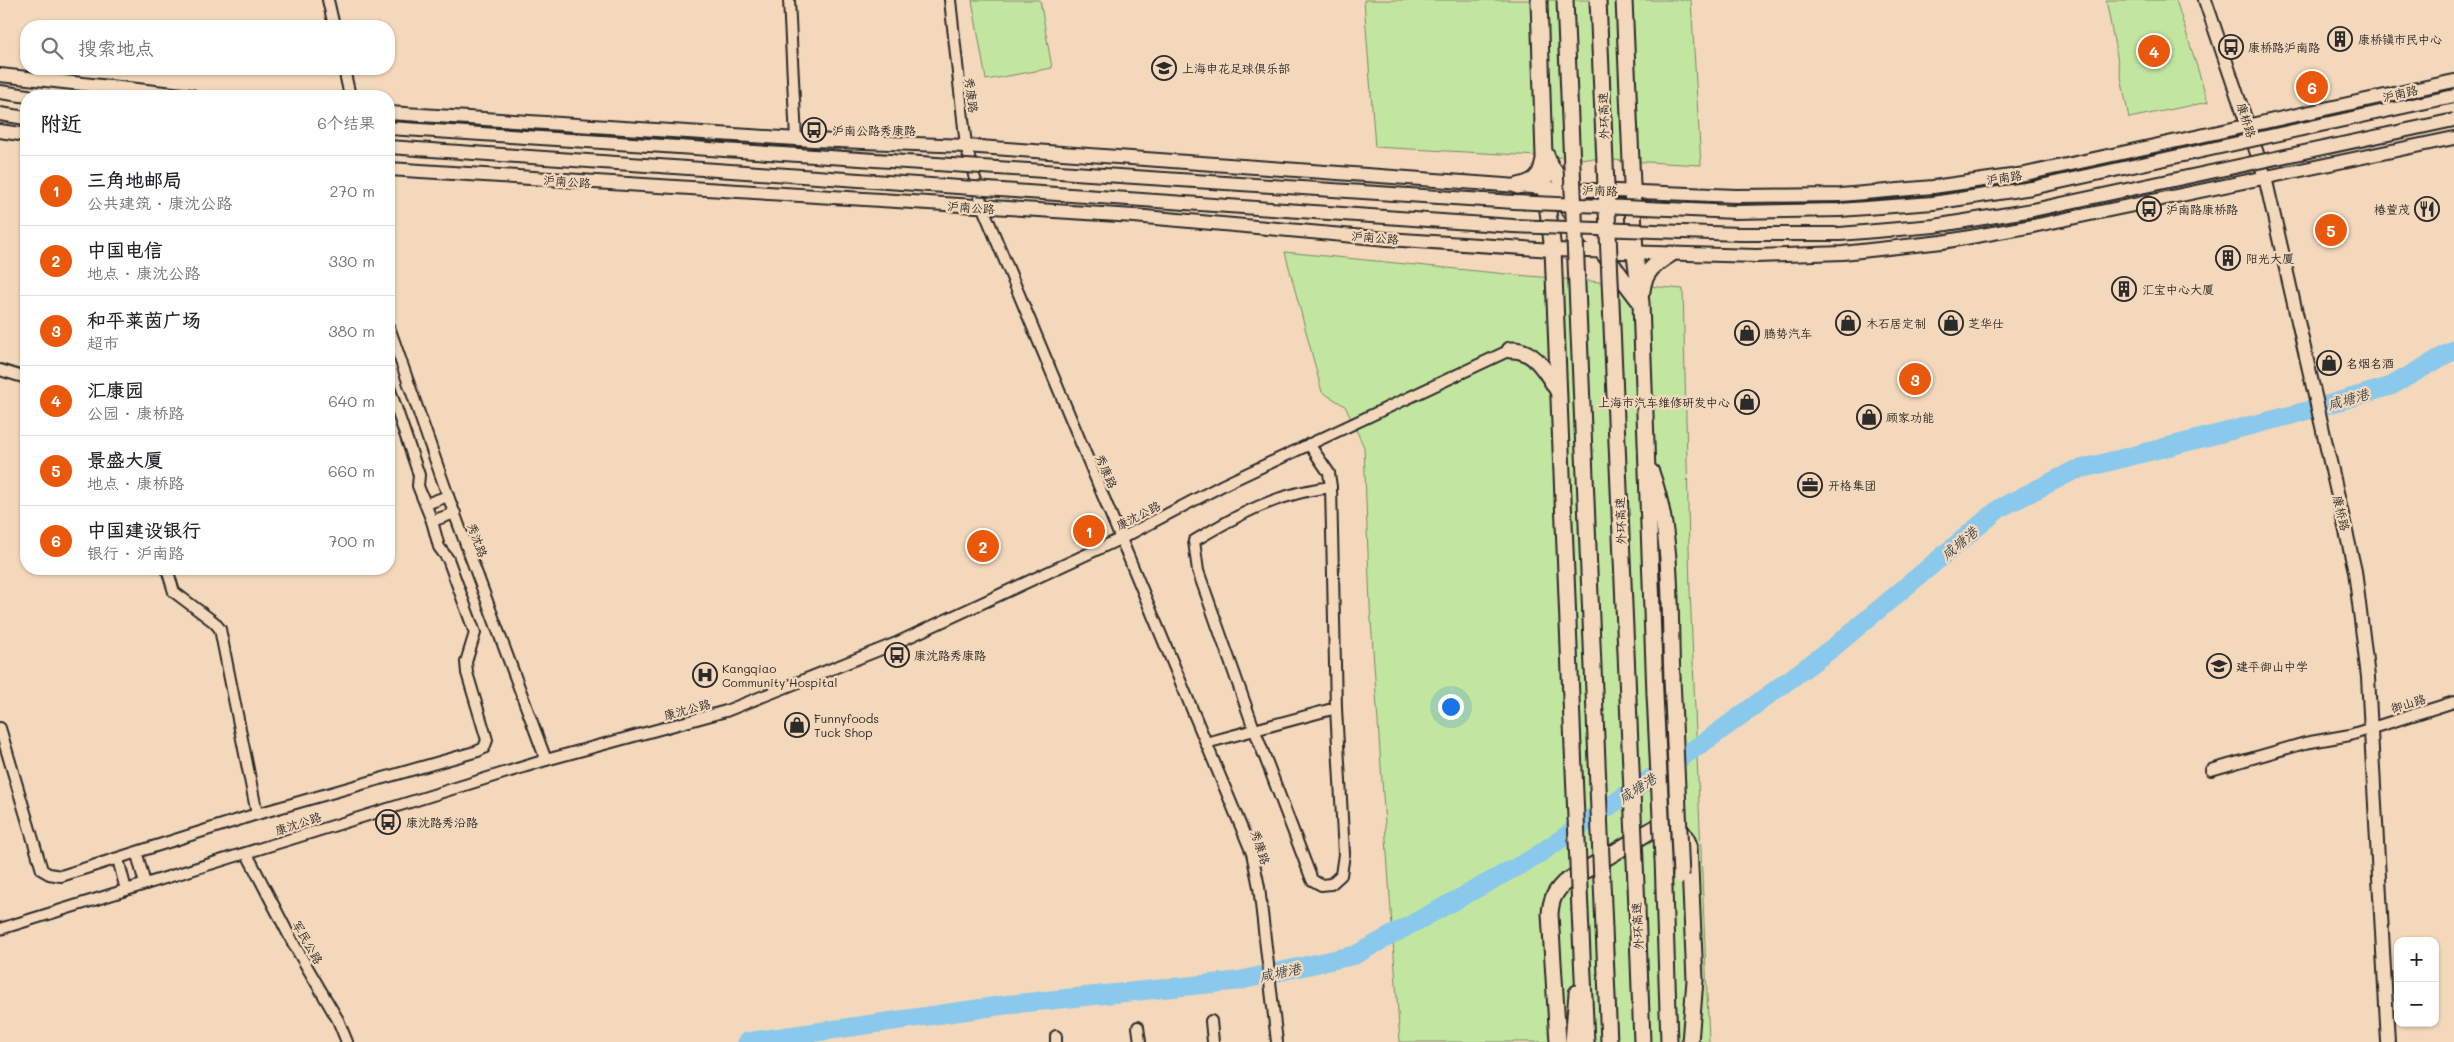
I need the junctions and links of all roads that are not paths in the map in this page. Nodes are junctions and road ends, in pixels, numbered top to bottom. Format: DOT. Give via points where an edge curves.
graph roads {
  1 [pos="328,0"];
  2 [pos="789,0"];
  3 [pos="950,0"];
  4 [pos="1539,0"];
  5 [pos="1565,0"];
  6 [pos="1598,0"];
  7 [pos="1624,0"];
  8 [pos="2205,0"];
  9 [pos="333,20"];
  10 [pos="0,75"];
  11 [pos="345,75"];
  12 [pos="2454,81"];
  13 [pos="137,90"];
  14 [pos="349,90"];
  15 [pos="0,92"];
  16 [pos="20,95"];
  17 [pos="2454,96"];
  18 [pos="395,113"];
  19 [pos="0,114"];
  20 [pos="20,117"];
  21 [pos="2454,120"];
  22 [pos="2249,127"];
  23 [pos="395,128"];
  24 [pos="0,131"];
  25 [pos="20,134"];
  26 [pos="2454,138"];
  27 [pos="796,139"];
  28 [pos="966,146"];
  29 [pos="395,147"];
  30 [pos="1545,152"];
  31 [pos="395,169"];
  32 [pos="2265,177"];
  33 [pos="1518,186"];
  34 [pos="1545,188"];
  35 [pos="1570,189"];
  36 [pos="1632,191"];
  37 [pos="984,208"];
  38 [pos="1553,250"];
  39 [pos="1604,253"];
  40 [pos="1635,254"];
  41 [pos="1671,254"];
  42 [pos="1640,303"];
  43 [pos="395,343"];
  44 [pos="1510,350"];
  45 [pos="0,370"];
  46 [pos="20,376"];
  47 [pos="1559,392"];
  48 [pos="395,404"];
  49 [pos="1309,444"];
  50 [pos="1646,459"];
  51 [pos="1331,487"];
  52 [pos="448,496"];
  53 [pos="426,504"];
  54 [pos="454,513"];
  55 [pos="432,521"];
  56 [pos="1122,538"];
  57 [pos="169,575"];
  58 [pos="2454,702"];
  59 [pos="1336,708"];
  60 [pos="0,728"];
  61 [pos="2370,728"];
  62 [pos="1254,730"];
  63 [pos="1206,743"];
  64 [pos="546,760"];
  65 [pos="2211,770"];
  66 [pos="258,814"];
  67 [pos="136,854"];
  68 [pos="247,854"];
  69 [pos="118,859"];
  70 [pos="145,884"];
  71 [pos="126,890"];
  72 [pos="0,930"];
  73 [pos="1583,970"];
  74 [pos="1685,989"];
  75 [pos="1690,1020"];
  76 [pos="1211,1021"];
  77 [pos="1138,1027"];
  78 [pos="347,1042"];
  79 [pos="1140,1042"];
  80 [pos="1213,1042"];
  81 [pos="1278,1042"];
  82 [pos="1558,1042"];
  83 [pos="1573,1042"];
  84 [pos="1586,1042"];
  85 [pos="1609,1042"];
  86 [pos="1642,1042"];
  87 [pos="1670,1042"];
  88 [pos="1675,1042"];
  89 [pos="1690,1042"];
  90 [pos="2388,1042"];
  1 -- 9 [label="street"];
  2 -- 27 [label="street"];
  3 -- 28 [label="street, 秀康路"];
  4 -- 30 [label="highway"];
  5 -- 85 [label="highway, bridge"];
  6 -- 86 [label="highway, 外环高速, bridge"];
  7 -- 36 [label="highway"];
  8 -- 22 [label="main road, 康桥路"];
  10 -- 13 [label="main road"];
  11 -- 14 [label="street"];
  12 -- 22 [label="main road, 沪南路"];
  15 -- 16 [label="main road"];
  17 -- 23 [label="main road, bridge" via="2023,189 1933,203 1840,210 1735,212 1514,202"];
  18 -- 27 [label="main road"];
  19 -- 20 [label="main road, bridge"];
  21 -- 29 [label="main road, bridge" via="2033,210 1934,226 1840,234 1513,226"];
  22 -- 32 [label="main road, 康桥路"];
  22 -- 36 [label="main road, 沪南路" via="2025,174 1933,187 1831,195 1736,196"];
  24 -- 25 [label="main road"];
  26 -- 32 [label="main road"];
  27 -- 28 [label="main road"];
  28 -- 33 [label="main road"];
  28 -- 37 [label="street, 秀康路"];
  30 -- 33 [label="highway" via="1540,175"];
  30 -- 34 [label="highway"];
  30 -- 35 [label="highway" via="1551,167"];
  31 -- 37 [label="main road, 沪南公路"];
  32 -- 41 [label="main road" via="1942,242 1833,253 1756,256"];
  32 -- 61 [label="main road, 康桥路" via="2347,533 2360,604"];
  33 -- 34 [label="main road"];
  34 -- 35 [label="main road, 沪南路"];
  34 -- 38 [label="highway"];
  34 -- 39 [label="highway" via="1577,218"];
  35 -- 36 [label="main road, 沪南路"];
  35 -- 40 [label="highway" via="1616,241"];
  36 -- 40 [label="highway"];
  37 -- 38 [label="main road, 沪南公路" via="1134,216"];
  37 -- 56 [label="street, 秀康路"];
  38 -- 39 [label="main road"];
  38 -- 47 [label="highway"];
  39 -- 40 [label="main road"];
  39 -- 42 [label="highway"];
  40 -- 41 [label="main road"];
  40 -- 42 [label="highway"];
  41 -- 42 [label="highway" via="1651,267 1642,284"];
  42 -- 50 [label="highway"];
  43 -- 52 [label="street, 秀沈路"];
  44 -- 47 [label="highway" via="1518,350 1535,360"];
  44 -- 49 [label="street, 康沈公路"];
  45 -- 46 [label="street"];
  47 -- 73 [label="highway, bridge"];
  48 -- 53 [label="street"];
  49 -- 51 [label="street" via="1328,473"];
  49 -- 56 [label="street, 康沈公路"];
  50 -- 74 [label="highway, bridge" via="1659,494 1664,524"];
  50 -- 87 [label="highway, bridge"];
  51 -- 59 [label="street"];
  51 -- 62 [label="street" via="1301,490 1243,512 1194,541 1198,571"];
  52 -- 53 [label="street"];
  52 -- 54 [label="street, 秀沈路"];
  53 -- 55 [label="street"];
  54 -- 55 [label="street"];
  54 -- 64 [label="street, 秀沈路"];
  55 -- 66 [label="street" via="439,547 445,552 475,633 466,662 487,740 484,748"];
  56 -- 63 [label="street, 秀康路"];
  56 -- 64 [label="street, 康沈公路" via="894,644 726,711"];
  57 -- 66 [label="street" via="174,592 220,629"];
  58 -- 61 [label="street, 御山路"];
  59 -- 62 [label="street"];
  59 -- 62 [label="street" via="1344,854 1341,875 1331,884 1321,885 1312,880"];
  60 -- 69 [label="street" via="42,870 61,876"];
  61 -- 65 [label="street, 御山路" via="2350,736 2290,747"];
  61 -- 90 [label="main road, 康桥路"];
  62 -- 63 [label="street"];
  63 -- 81 [label="street, 秀康路" via="1252,853"];
  64 -- 68 [label="street, 康沈公路"];
  66 -- 67 [label="street"];
  67 -- 69 [label="street"];
  67 -- 70 [label="street"];
  68 -- 70 [label="street, 康沈公路"];
  68 -- 78 [label="street, 军民公路"];
  69 -- 71 [label="street"];
  70 -- 71 [label="street, 康沈公路"];
  71 -- 72 [label="street, 康沈公路"];
  73 -- 83 [label="highway" via="1575,1002"];
  73 -- 84 [label="highway"];
  74 -- 75 [label="highway"];
  74 -- 88 [label="highway"];
  75 -- 82 [label="highway" via="1695,980 1689,845 1684,832 1672,824 1660,825 1556,891 1550,914"];
  75 -- 89 [label="highway"];
  76 -- 80 [label="street"];
  77 -- 79 [label="street"];
}
